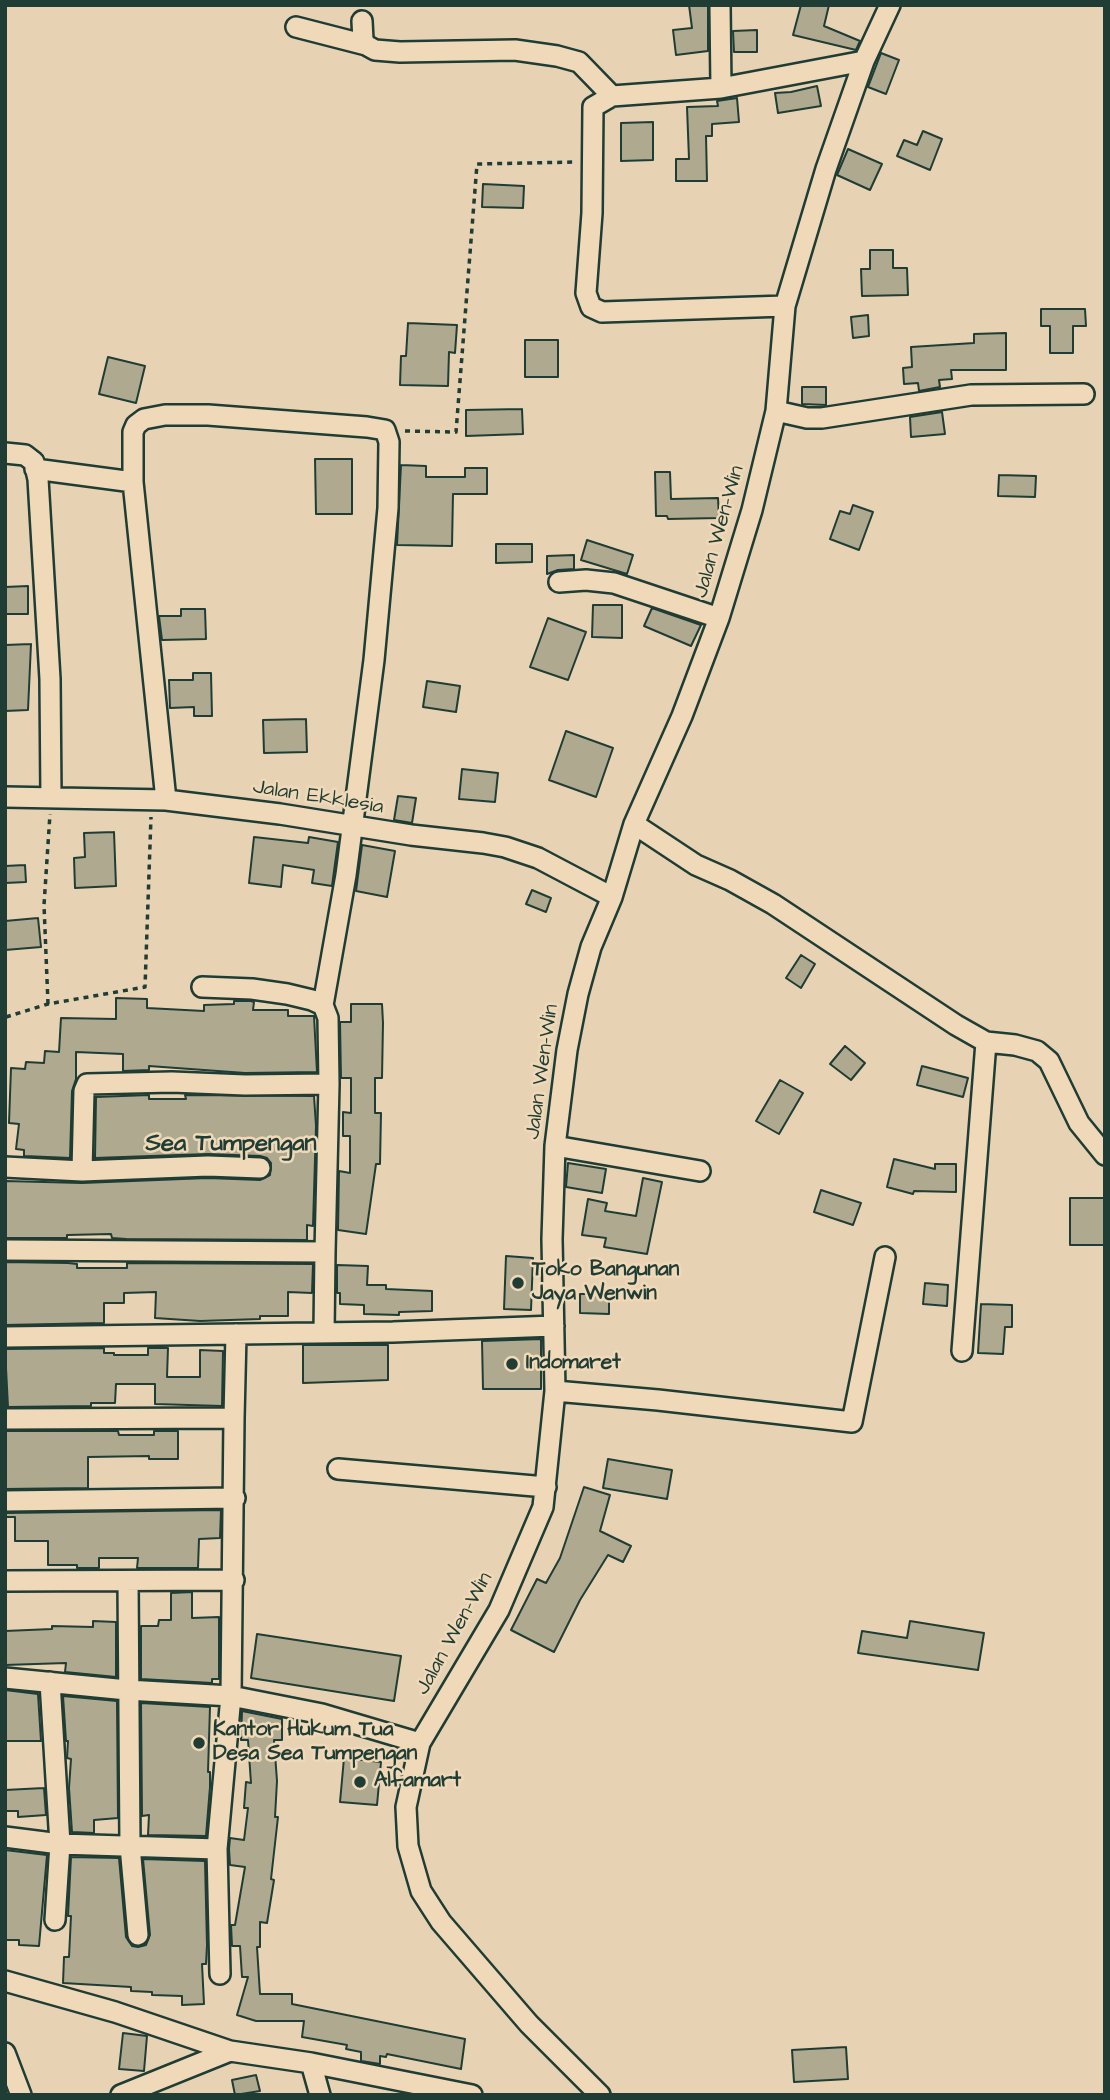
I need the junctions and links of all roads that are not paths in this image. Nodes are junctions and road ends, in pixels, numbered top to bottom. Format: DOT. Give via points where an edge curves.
graph roads {
  1 [pos="720,5"];
  2 [pos="890,5"];
  3 [pos="362,21"];
  4 [pos="296,27"];
  5 [pos="366,45"];
  6 [pos="864,61"];
  7 [pos="721,88"];
  8 [pos="612,96"];
  9 [pos="785,306"];
  10 [pos="1084,394"];
  11 [pos="776,411"];
  12 [pos="5,453"];
  13 [pos="35,468"];
  14 [pos="133,482"];
  15 [pos="559,582"];
  16 [pos="719,618"];
  17 [pos="5,797"];
  18 [pos="51,798"];
  19 [pos="158,800"];
  20 [pos="635,824"];
  21 [pos="352,826"];
  22 [pos="612,897"];
  23 [pos="202,987"];
  24 [pos="323,1006"];
  25 [pos="986,1042"];
  26 [pos="329,1084"];
  27 [pos="555,1146"];
  28 [pos="1105,1156"];
  29 [pos="5,1167"];
  30 [pos="260,1168"];
  31 [pos="82,1171"];
  32 [pos="701,1171"];
  33 [pos="5,1250"];
  34 [pos="325,1252"];
  35 [pos="885,1257"];
  36 [pos="554,1326"];
  37 [pos="324,1332"];
  38 [pos="236,1334"];
  39 [pos="5,1337"];
  40 [pos="962,1351"];
  41 [pos="555,1391"];
  42 [pos="234,1418"];
  43 [pos="5,1419"];
  44 [pos="338,1469"];
  45 [pos="546,1487"];
  46 [pos="235,1499"];
  47 [pos="5,1501"];
  48 [pos="234,1580"];
  49 [pos="5,1581"];
  50 [pos="128,1582"];
  51 [pos="5,1678"];
  52 [pos="50,1682"];
  53 [pos="127,1690"];
  54 [pos="231,1696"];
  55 [pos="420,1743"];
  56 [pos="5,1837"];
  57 [pos="60,1844"];
  58 [pos="130,1846"];
  59 [pos="217,1849"];
  60 [pos="55,1920"];
  61 [pos="138,1935"];
  62 [pos="220,1974"];
  63 [pos="5,1981"];
  64 [pos="230,2051"];
  65 [pos="5,2053"];
  66 [pos="311,2063"];
  67 [pos="421,2086"];
  68 [pos="22,2095"];
  69 [pos="121,2095"];
  70 [pos="320,2095"];
  71 [pos="393,2095"];
  72 [pos="472,2095"];
  73 [pos="600,2095"];
  1 -- 7 [label="street"];
  2 -- 6 [label="street, Jalan Wen-Win"];
  3 -- 5 [label="street"];
  4 -- 5 [label="street"];
  5 -- 8 [label="street" via="400,52 515,50 557,56 579,62"];
  6 -- 7 [label="street"];
  6 -- 9 [label="street, Jalan Wen-Win"];
  7 -- 8 [label="street"];
  8 -- 9 [label="street" via="593,107 593,213 586,293 591,307 602,312"];
  9 -- 11 [label="street, Jalan Wen-Win"];
  10 -- 11 [label="street" via="971,395 822,418"];
  11 -- 16 [label="street, Jalan Wen-Win"];
  12 -- 13 [label="street" via="25,455"];
  13 -- 14 [label="street"];
  13 -- 18 [label="street" via="49,667"];
  14 -- 19 [label="street"];
  14 -- 21 [label="street" via="133,432 144,419 208,415 385,430 389,442 385,550"];
  15 -- 16 [label="street" via="614,583"];
  16 -- 20 [label="street, Jalan Wen-Win"];
  17 -- 18 [label="street, Jalan Ekklesia"];
  18 -- 19 [label="street, Jalan Ekklesia"];
  19 -- 21 [label="street, Jalan Ekklesia"];
  20 -- 22 [label="street, Jalan Wen-Win"];
  20 -- 25 [label="street" via="696,865 773,904"];
  21 -- 22 [label="street, Jalan Ekklesia" via="505,847 538,858"];
  21 -- 24 [label="street"];
  22 -- 27 [label="street, Jalan Wen-Win" via="578,993"];
  23 -- 24 [label="street" via="287,994"];
  24 -- 26 [label="street" via="328,1018"];
  25 -- 28 [label="street" via="1037,1051 1049,1061 1079,1122"];
  25 -- 40 [label="street"];
  26 -- 31 [label="street" via="87,1084"];
  26 -- 34 [label="street"];
  27 -- 32 [label="street"];
  27 -- 36 [label="street, Jalan Wen-Win"];
  29 -- 31 [label="street"];
  30 -- 31 [label="street"];
  33 -- 34 [label="street"];
  34 -- 37 [label="street"];
  35 -- 41 [label="street" via="852,1422"];
  36 -- 37 [label="street"];
  36 -- 41 [label="street, Jalan Wen-Win"];
  37 -- 38 [label="street"];
  38 -- 39 [label="street"];
  38 -- 42 [label="street"];
  41 -- 45 [label="street, Jalan Wen-Win"];
  42 -- 43 [label="street"];
  42 -- 46 [label="street"];
  44 -- 45 [label="street"];
  45 -- 55 [label="street, Jalan Wen-Win" via="543,1507 499,1609"];
  46 -- 47 [label="street"];
  46 -- 48 [label="street"];
  48 -- 50 [label="street"];
  48 -- 54 [label="street"];
  49 -- 50 [label="street"];
  50 -- 53 [label="street"];
  51 -- 52 [label="street"];
  52 -- 53 [label="street"];
  52 -- 57 [label="street"];
  53 -- 54 [label="street"];
  53 -- 58 [label="street"];
  54 -- 55 [label="street" via="321,1714"];
  54 -- 59 [label="street"];
  55 -- 73 [label="street, Jalan Wen-Win" via="406,1807 408,1846 421,1891 441,1922 529,2024"];
  56 -- 57 [label="street"];
  57 -- 58 [label="street"];
  57 -- 60 [label="street"];
  58 -- 59 [label="street"];
  58 -- 61 [label="street"];
  59 -- 62 [label="street"];
  63 -- 64 [label="street"];
  64 -- 66 [label="street"];
  64 -- 69 [label="street"];
  65 -- 68 [label="street"];
  66 -- 67 [label="street"];
  66 -- 70 [label="street"];
  67 -- 71 [label="street"];
  67 -- 72 [label="street"];
}
